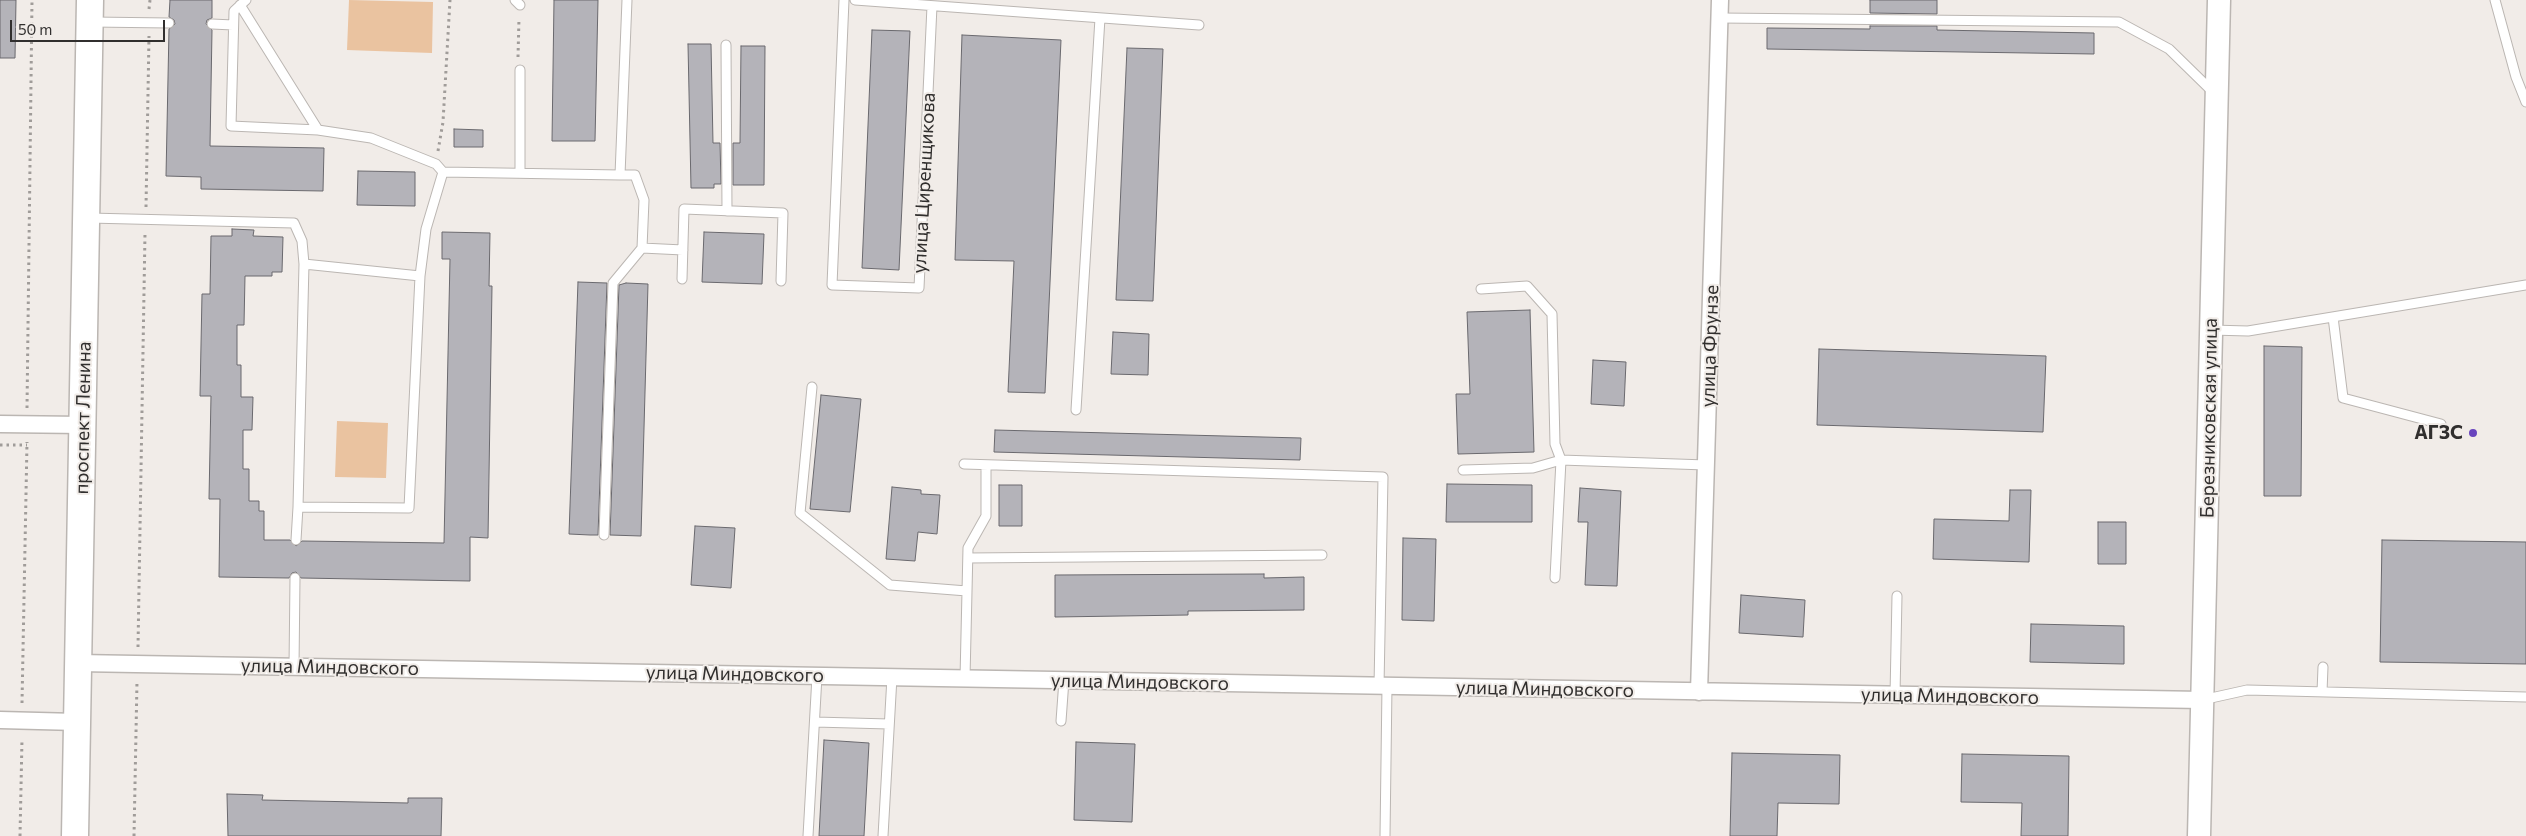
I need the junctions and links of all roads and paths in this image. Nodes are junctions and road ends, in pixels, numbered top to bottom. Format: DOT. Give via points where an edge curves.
graph roads {
  1 [pos="150,0"];
  2 [pos="450,0"];
  3 [pos="627,0"];
  4 [pos="844,0"];
  5 [pos="855,0"];
  6 [pos="1720,0"];
  7 [pos="2219,0"];
  8 [pos="2495,0"];
  9 [pos="243,3"];
  10 [pos="932,6"];
  11 [pos="90,11"];
  12 [pos="1100,18"];
  13 [pos="1720,18"];
  14 [pos="149,23"];
  15 [pos="169,24"];
  16 [pos="212,24"];
  17 [pos="233,24"];
  18 [pos="518,24"];
  19 [pos="1199,25"];
  20 [pos="726,45"];
  21 [pos="518,58"];
  22 [pos="520,70"];
  23 [pos="2217,96"];
  24 [pos="2526,102"];
  25 [pos="318,130"];
  26 [pos="436,164"];
  27 [pos="443,172"];
  28 [pos="520,174"];
  29 [pos="620,175"];
  30 [pos="727,211"];
  31 [pos="86,218"];
  32 [pos="146,219"];
  33 [pos="642,248"];
  34 [pos="683,250"];
  35 [pos="304,264"];
  36 [pos="420,276"];
  37 [pos="682,279"];
  38 [pos="781,281"];
  39 [pos="2526,286"];
  40 [pos="1481,288"];
  41 [pos="2333,317"];
  42 [pos="2211,330"];
  43 [pos="812,386"];
  44 [pos="1076,410"];
  45 [pos="0,424"];
  46 [pos="2440,424"];
  47 [pos="82,425"];
  48 [pos="0,445"];
  49 [pos="27,445"];
  50 [pos="1561,460"];
  51 [pos="964,464"];
  52 [pos="1706,465"];
  53 [pos="986,466"];
  54 [pos="1463,470"];
  55 [pos="298,507"];
  56 [pos="604,535"];
  57 [pos="296,540"];
  58 [pos="1322,555"];
  59 [pos="968,558"];
  60 [pos="295,578"];
  61 [pos="1555,578"];
  62 [pos="967,591"];
  63 [pos="1897,596"];
  64 [pos="78,663"];
  65 [pos="137,664"];
  66 [pos="294,667"];
  67 [pos="2323,667"];
  68 [pos="817,676"];
  69 [pos="892,677"];
  70 [pos="965,678"];
  71 [pos="1064,680"];
  72 [pos="1383,686"];
  73 [pos="1699,692"];
  74 [pos="2322,692"];
  75 [pos="1895,695"];
  76 [pos="2526,697"];
  77 [pos="2202,700"];
  78 [pos="0,720"];
  79 [pos="1061,721"];
  80 [pos="77,722"];
  81 [pos="814,722"];
  82 [pos="889,724"];
  83 [pos="76,836"];
  84 [pos="134,836"];
  85 [pos="808,836"];
  86 [pos="883,836"];
  87 [pos="1384,836"];
  88 [pos="2199,836"];
  1 -- 14 [label="path"];
  2 -- 26 [label="path" via="443,122"];
  3 -- 29 [label="lane"];
  4 -- 10 [label="lane, улица Циренщикова" via="832,285 919,288"];
  5 -- 10 [label="lane"];
  6 -- 13 [label="street, улица Фрунзе"];
  7 -- 23 [label="street, Березниковская улица"];
  8 -- 24 [label="lane"];
  9 -- 17 [label="lane" via="234,11"];
  9 -- 25 [label="lane"];
  10 -- 12 [label="lane"];
  11 -- 14 [label="lane"];
  11 -- 31 [label="main road, проспект Ленина"];
  12 -- 19 [label="lane"];
  12 -- 44 [label="lane"];
  13 -- 23 [label="lane" via="2119,22 2170,49"];
  13 -- 52 [label="street, улица Фрунзе"];
  14 -- 15 [label="lane"];
  14 -- 32 [label="path"];
  16 -- 17 [label="lane"];
  17 -- 25 [label="lane" via="231,126"];
  18 -- 21 [label="path"];
  20 -- 30 [label="lane"];
  22 -- 28 [label="lane"];
  23 -- 42 [label="street, Березниковская улица"];
  25 -- 26 [label="lane" via="371,138"];
  26 -- 27 [label="lane"];
  27 -- 28 [label="lane"];
  27 -- 36 [label="lane" via="426,228"];
  28 -- 29 [label="lane"];
  29 -- 33 [label="lane" via="635,175 644,200"];
  30 -- 34 [label="lane" via="684,209"];
  30 -- 38 [label="lane" via="783,213"];
  31 -- 32 [label="lane"];
  31 -- 47 [label="main road, проспект Ленина"];
  32 -- 35 [label="lane" via="294,223 302,241"];
  32 -- 65 [label="path"];
  33 -- 34 [label="lane"];
  33 -- 56 [label="lane" via="613,283"];
  34 -- 37 [label="lane"];
  35 -- 36 [label="lane"];
  35 -- 55 [label="lane"];
  36 -- 55 [label="lane" via="409,508"];
  39 -- 41 [label="lane"];
  40 -- 50 [label="lane" via="1527,286 1552,314 1555,444"];
  41 -- 42 [label="lane" via="2248,331"];
  41 -- 46 [label="lane" via="2343,398"];
  42 -- 77 [label="street, Березниковская улица"];
  43 -- 62 [label="lane" via="800,513 890,585"];
  45 -- 47 [label="street"];
  47 -- 64 [label="main road, проспект Ленина"];
  48 -- 49 [label="path"];
  50 -- 52 [label="lane"];
  50 -- 54 [label="lane" via="1533,468"];
  50 -- 61 [label="lane"];
  51 -- 53 [label="lane"];
  52 -- 73 [label="street, улица Фрунзе"];
  53 -- 59 [label="lane" via="986,516 968,548"];
  53 -- 72 [label="lane" via="1383,477"];
  55 -- 57 [label="lane"];
  58 -- 59 [label="lane"];
  59 -- 62 [label="lane"];
  60 -- 66 [label="lane"];
  62 -- 70 [label="lane"];
  63 -- 75 [label="lane"];
  64 -- 65 [label="street, улица Миндовского"];
  64 -- 80 [label="main road, проспект Ленина"];
  65 -- 66 [label="street, улица Миндовского"];
  65 -- 84 [label="path"];
  66 -- 68 [label="street, улица Миндовского"];
  67 -- 74 [label="lane"];
  68 -- 69 [label="street, улица Миндовского"];
  68 -- 81 [label="lane"];
  69 -- 70 [label="street, улица Миндовского"];
  69 -- 82 [label="lane"];
  70 -- 71 [label="street, улица Миндовского"];
  71 -- 72 [label="street, улица Миндовского"];
  71 -- 79 [label="lane"];
  72 -- 73 [label="street, улица Миндовского"];
  72 -- 87 [label="lane"];
  73 -- 75 [label="street, улица Миндовского"];
  74 -- 76 [label="lane"];
  74 -- 77 [label="lane" via="2247,690"];
  75 -- 77 [label="street, улица Миндовского"];
  77 -- 88 [label="street, Березниковская улица"];
  78 -- 80 [label="street"];
  80 -- 83 [label="main road, проспект Ленина"];
  81 -- 82 [label="lane"];
  81 -- 85 [label="lane"];
  82 -- 86 [label="lane"];
}
